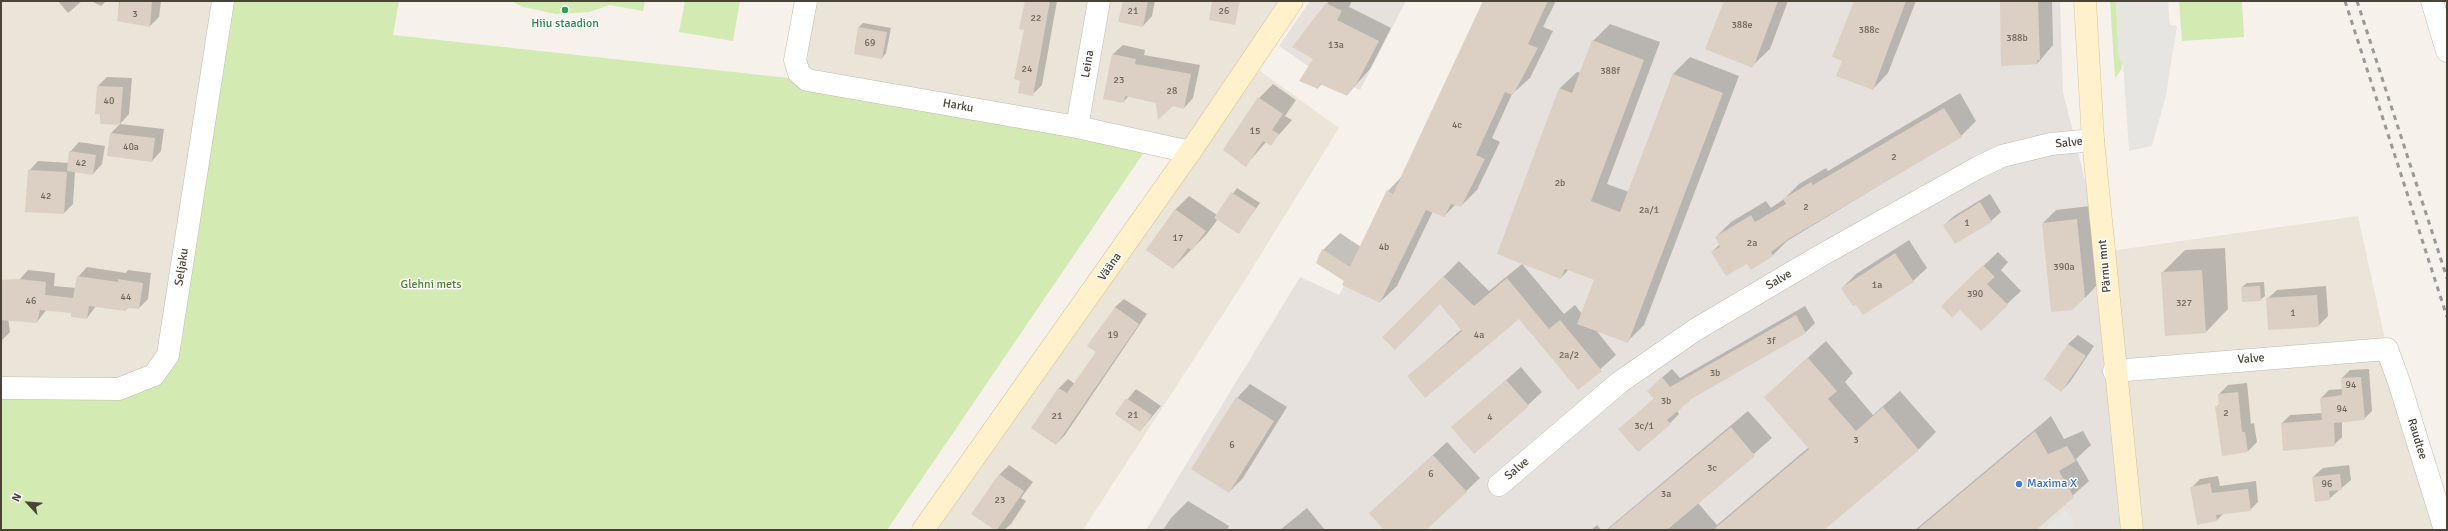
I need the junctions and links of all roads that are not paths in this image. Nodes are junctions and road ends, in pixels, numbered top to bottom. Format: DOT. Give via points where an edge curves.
graph roads {
  1 [pos="224,1"];
  2 [pos="806,1"];
  3 [pos="1099,1"];
  4 [pos="1292,1"];
  5 [pos="2085,1"];
  6 [pos="2432,1"];
  7 [pos="2447,51"];
  8 [pos="1077,127"];
  9 [pos="2093,140"];
  10 [pos="1190,152"];
  11 [pos="2387,349"];
  12 [pos="2114,371"];
  13 [pos="1,388"];
  14 [pos="1499,485"];
  15 [pos="923,530"];
  16 [pos="2132,530"];
  17 [pos="2445,530"];
  1 -- 13 [label="street, Seljaku" via="168,355 154,375 119,389"];
  2 -- 8 [label="street, Harku" via="795,60 799,72 807,80"];
  3 -- 8 [label="street, Leina"];
  4 -- 10 [label="street, Vääna"];
  5 -- 9 [label="street, Pärnu mnt"];
  6 -- 7 [label="street"];
  8 -- 10 [label="street, Harku"];
  9 -- 12 [label="street, Pärnu mnt"];
  9 -- 14 [label="street, Salve" via="2051,144 2002,156 1820,256 1695,330 1620,382"];
  10 -- 15 [label="street, Vääna"];
  11 -- 12 [label="street, Valve"];
  11 -- 17 [label="street, Raudtee"];
  12 -- 16 [label="street, Pärnu mnt"];
}
